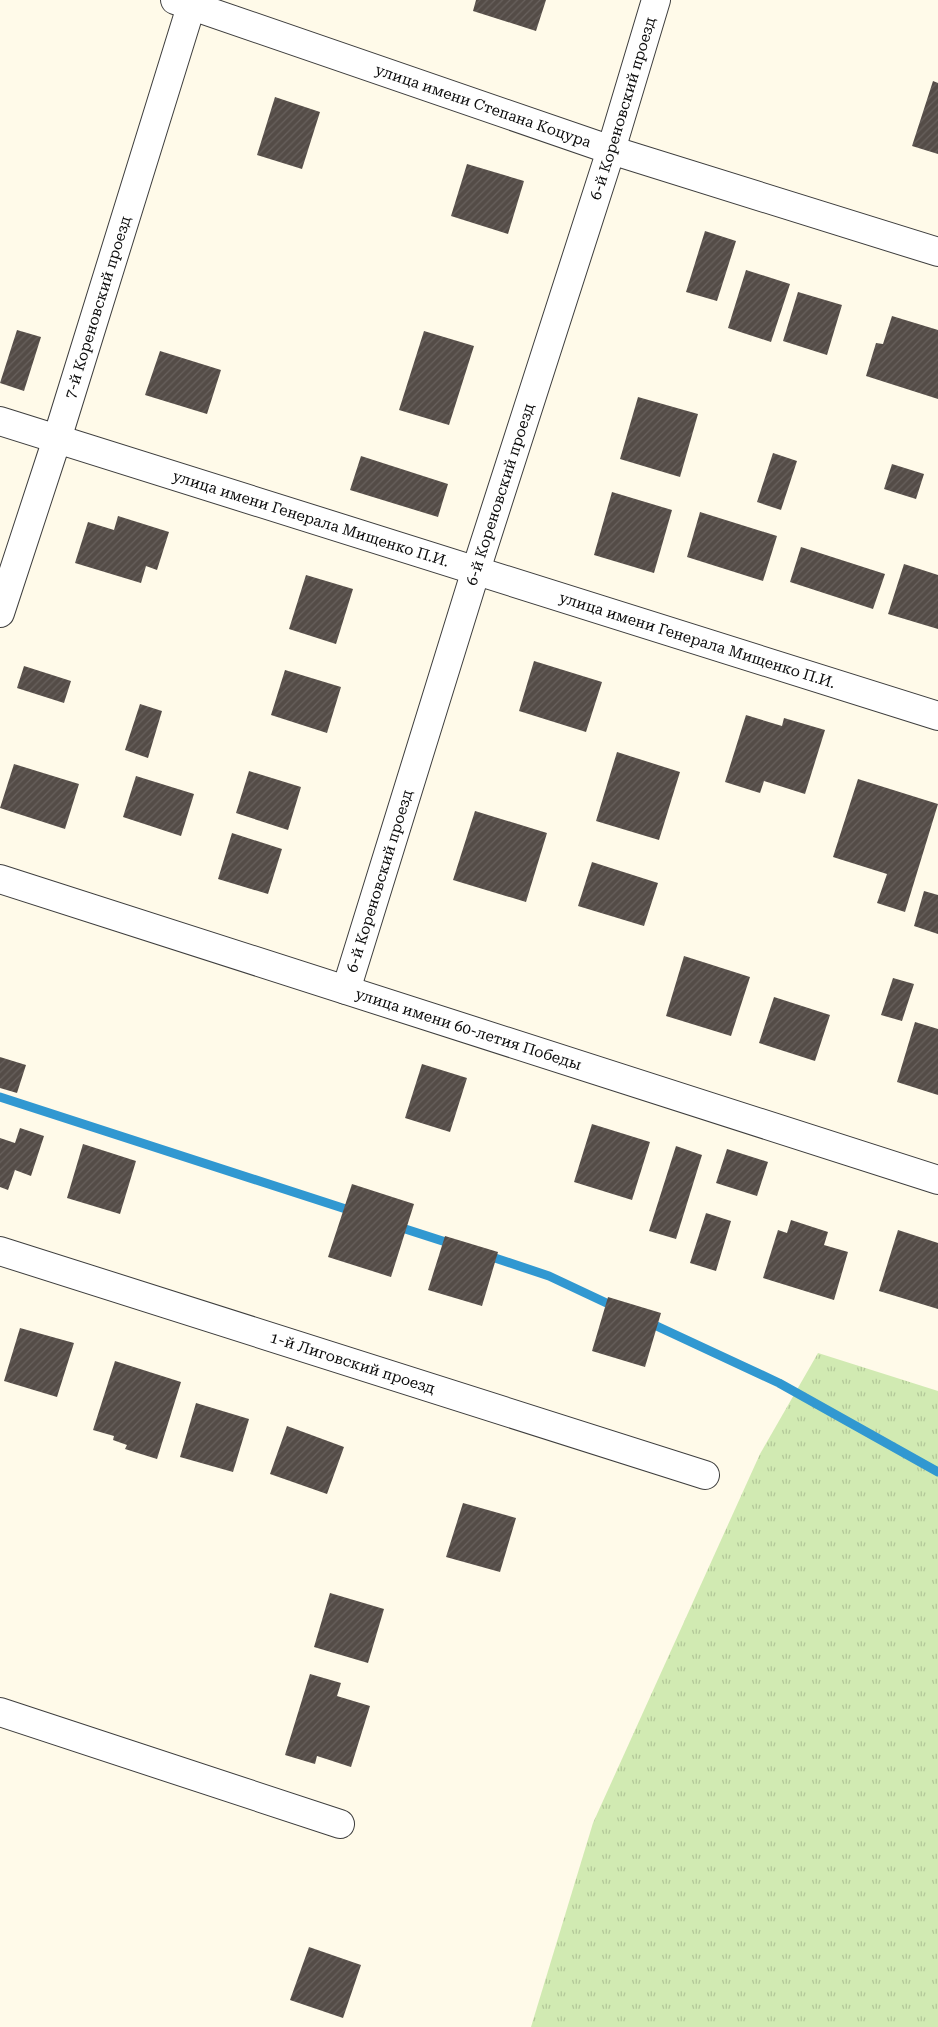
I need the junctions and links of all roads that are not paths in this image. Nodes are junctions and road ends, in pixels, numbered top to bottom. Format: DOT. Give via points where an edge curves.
graph roads {
  1 [pos="656,0"];
  2 [pos="186,2"];
  3 [pos="611,150"];
  4 [pos="938,252"];
  5 [pos="0,421"];
  6 [pos="57,439"];
  7 [pos="476,570"];
  8 [pos="0,613"];
  9 [pos="938,716"];
  10 [pos="0,879"];
  11 [pos="346,990"];
  12 [pos="938,1180"];
  13 [pos="0,1251"];
  14 [pos="705,1475"];
  15 [pos="0,1712"];
  16 [pos="340,1824"];
  1 -- 3 [label="street, 6-й Кореновский проезд"];
  2 -- 3 [label="street, улица имени Степана Коцура"];
  2 -- 6 [label="street, 7-й Кореновский проезд"];
  3 -- 4 [label="street, улица имени Степана Коцура"];
  3 -- 7 [label="street, 6-й Кореновский проезд"];
  5 -- 6 [label="street, улица имени Генерала Мищенко П.И."];
  6 -- 7 [label="street, улица имени Генерала Мищенко П.И."];
  6 -- 8 [label="street, 7-й Кореновский проезд"];
  7 -- 9 [label="street, улица имени Генерала Мищенко П.И."];
  7 -- 11 [label="street, 6-й Кореновский проезд"];
  10 -- 11 [label="street, улица имени 60-летия Победы"];
  11 -- 12 [label="street, улица имени 60-летия Победы"];
  13 -- 14 [label="street, 1-й Лиговский проезд"];
  15 -- 16 [label="street"];
}
